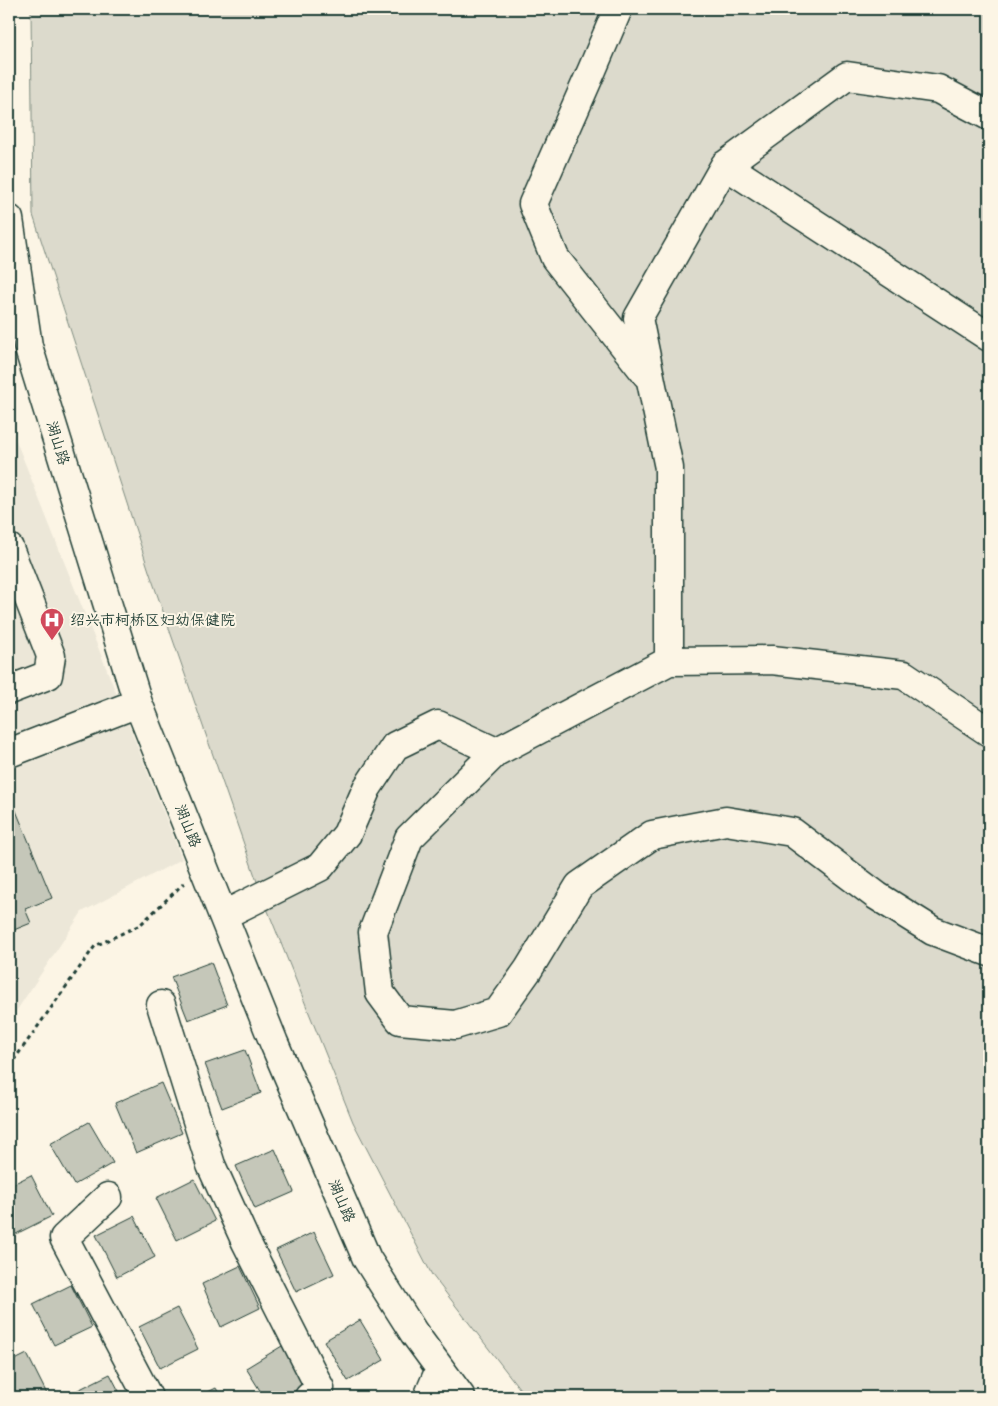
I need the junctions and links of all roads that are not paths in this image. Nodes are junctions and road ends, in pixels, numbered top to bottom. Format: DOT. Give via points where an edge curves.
graph roads {
  1 [pos="618,9"];
  2 [pos="989,116"];
  3 [pos="725,165"];
  4 [pos="9,219"];
  5 [pos="638,318"];
  6 [pos="611,329"];
  7 [pos="989,337"];
  8 [pos="19,349"];
  9 [pos="651,380"];
  10 [pos="9,548"];
  11 [pos="669,661"];
  12 [pos="9,690"];
  13 [pos="138,702"];
  14 [pos="989,732"];
  15 [pos="496,752"];
  16 [pos="9,753"];
  17 [pos="224,915"];
  18 [pos="989,952"];
  19 [pos="161,1005"];
  20 [pos="108,1197"];
  21 [pos="440,1369"];
  22 [pos="148,1397"];
  23 [pos="309,1397"];
  24 [pos="428,1397"];
  25 [pos="461,1397"];
  1 -- 6 [label="street" via="534,204 555,258"];
  2 -- 3 [label="street" via="938,89 847,76"];
  3 -- 5 [label="street"];
  3 -- 7 [label="street"];
  4 -- 8 [label="street, 湖山路"];
  5 -- 6 [label="street"];
  5 -- 9 [label="street"];
  6 -- 9 [label="street"];
  8 -- 13 [label="street, 湖山路"];
  9 -- 11 [label="street" via="669,468"];
  10 -- 12 [label="street" via="51,656 48,675"];
  11 -- 14 [label="street" via="772,660 904,675"];
  11 -- 15 [label="street"];
  13 -- 16 [label="street"];
  13 -- 17 [label="street, 湖山路"];
  15 -- 17 [label="street" via="438,725 395,746 367,788 347,834 320,867"];
  15 -- 18 [label="street" via="409,838 373,932 380,993 400,1020 455,1025 498,1012 528,970 579,886 652,835 726,821 792,832 877,896 933,932"];
  17 -- 21 [label="street, 湖山路" via="274,1043 367,1259"];
  19 -- 23 [label="street" via="211,1165 320,1388"];
  20 -- 22 [label="street" via="64,1238"];
  21 -- 24 [label="street"];
  21 -- 25 [label="street, 湖山路"];
}
